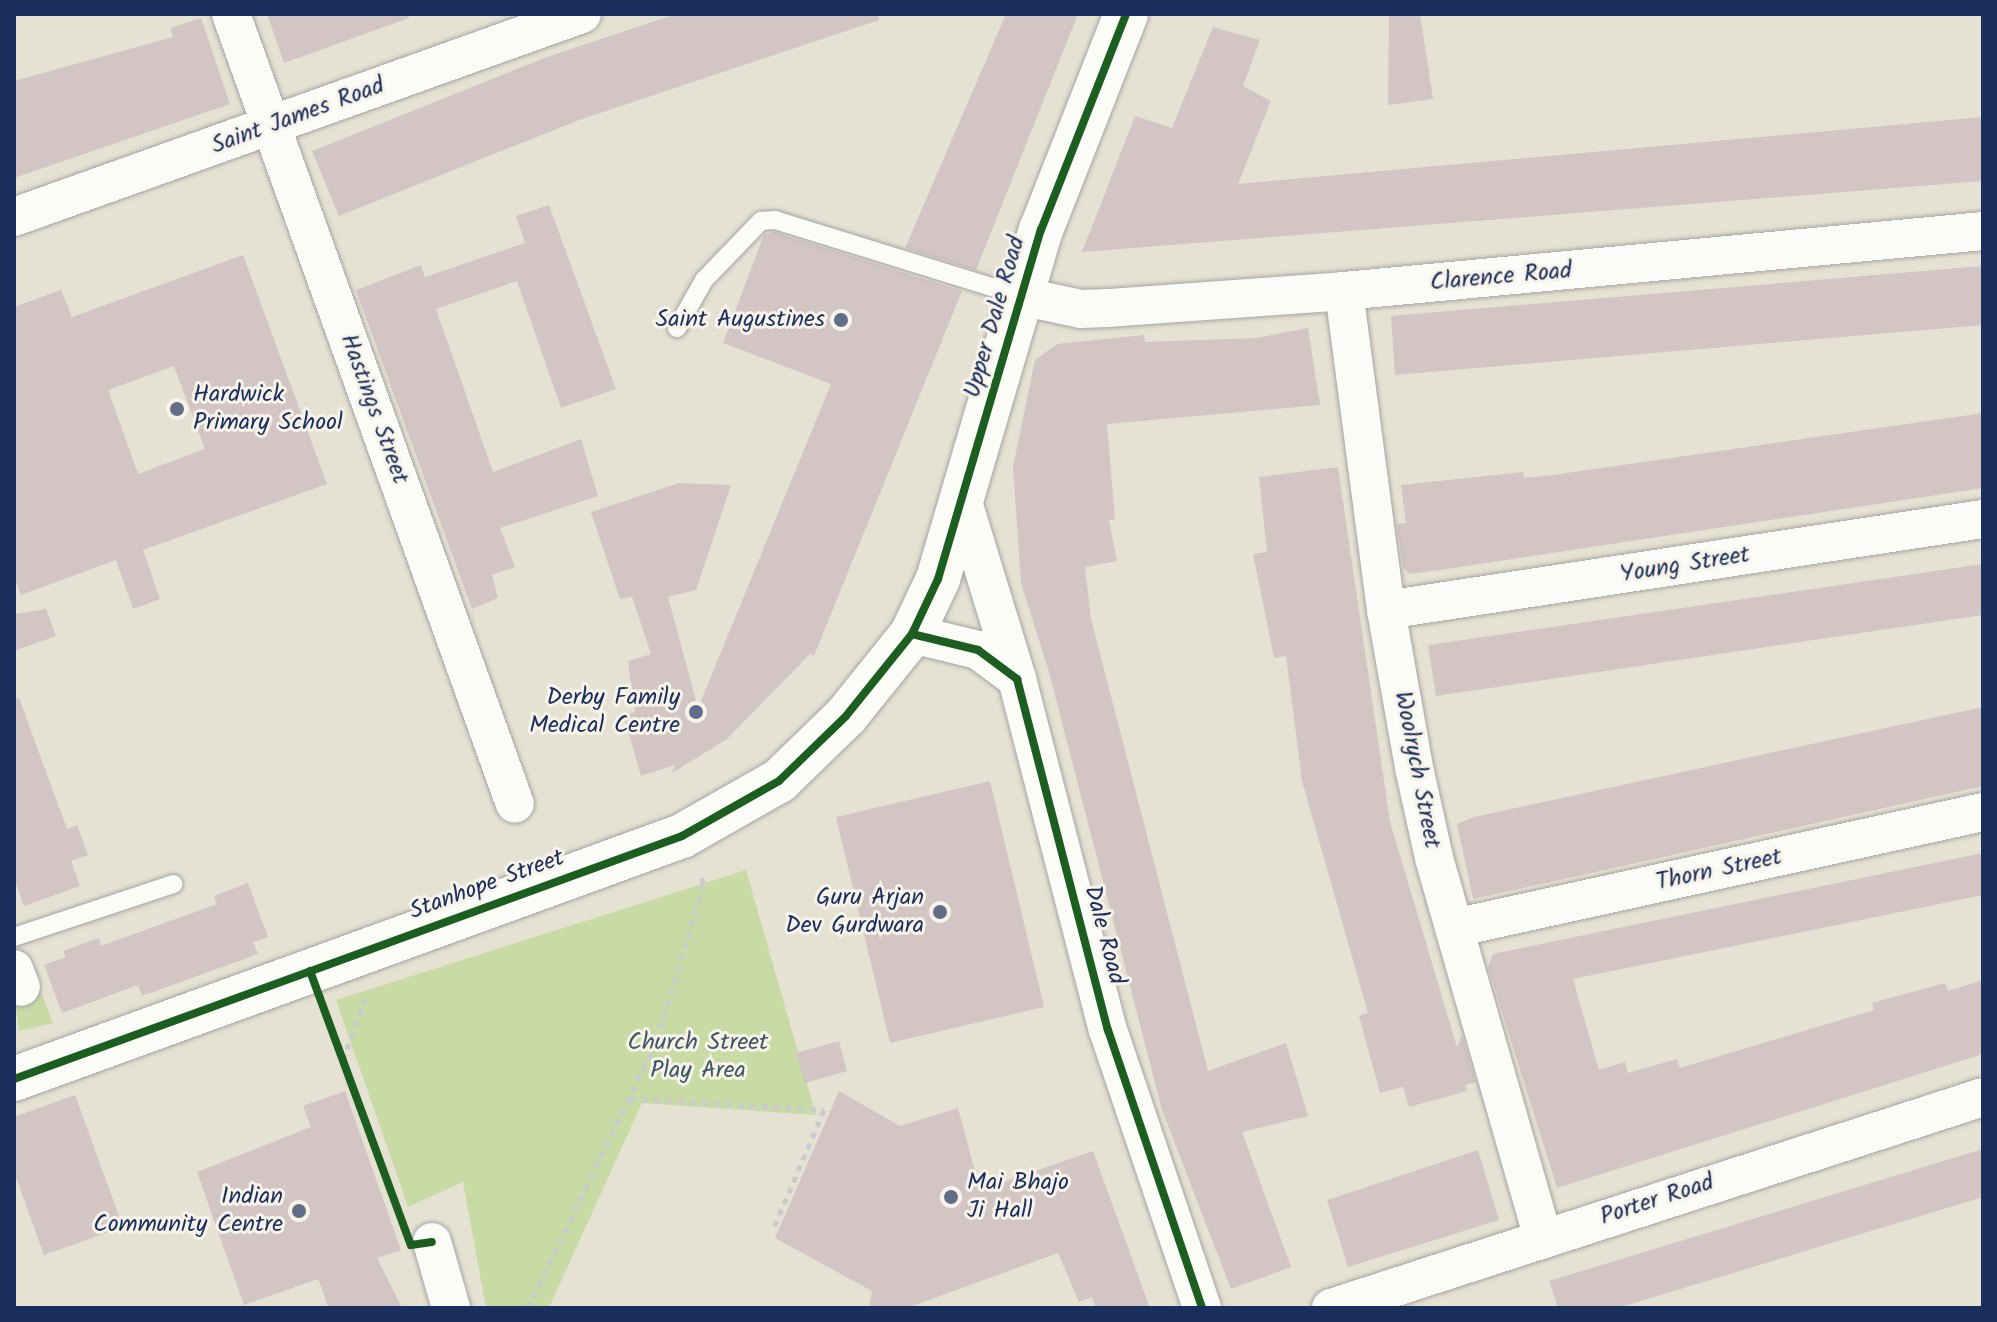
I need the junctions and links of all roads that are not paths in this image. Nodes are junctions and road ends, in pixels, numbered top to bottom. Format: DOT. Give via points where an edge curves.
graph roads {
  1 [pos="231,14"];
  2 [pos="582,14"];
  3 [pos="1126,14"];
  4 [pos="273,125"];
  5 [pos="14,217"];
  6 [pos="1983,231"];
  7 [pos="1344,291"];
  8 [pos="1020,296"];
  9 [pos="677,328"];
  10 [pos="963,502"];
  11 [pos="1983,519"];
  12 [pos="1386,610"];
  13 [pos="912,634"];
  14 [pos="1017,679"];
  15 [pos="515,804"];
  16 [pos="1983,812"];
  17 [pos="173,884"];
  18 [pos="1454,928"];
  19 [pos="14,937"];
  20 [pos="14,1079"];
  21 [pos="1983,1097"];
  22 [pos="1543,1237"];
  23 [pos="432,1242"];
  24 [pos="451,1308"];
  25 [pos="1202,1308"];
  26 [pos="1331,1308"];
  1 -- 4 [label="street, Hastings Street"];
  2 -- 4 [label="street, Saint James Road"];
  3 -- 8 [label="street, Upper Dale Road"];
  4 -- 5 [label="street, Saint James Road"];
  4 -- 15 [label="street, Hastings Street"];
  6 -- 7 [label="street, Clarence Road"];
  7 -- 8 [label="street, Clarence Road" via="1081,309"];
  7 -- 12 [label="street, Woolrych Street"];
  8 -- 9 [label="lane" via="775,220 761,221 704,280"];
  8 -- 10 [label="street, Upper Dale Road"];
  10 -- 13 [label="street, Upper Dale Road" via="938,579"];
  10 -- 14 [label="street, Dale Road"];
  11 -- 12 [label="street, Young Street"];
  12 -- 18 [label="street, Woolrych Street" via="1418,786"];
  13 -- 14 [label="street" via="978,650"];
  13 -- 20 [label="street, Stanhope Street" via="846,716 779,781 682,836"];
  14 -- 25 [label="street, Dale Road" via="1108,1030"];
  16 -- 18 [label="street, Thorn Street"];
  17 -- 19 [label="lane"];
  18 -- 22 [label="street, Woolrych Street"];
  21 -- 22 [label="street, Porter Road"];
  22 -- 26 [label="street, Porter Road"];
  23 -- 24 [label="street"];
}
